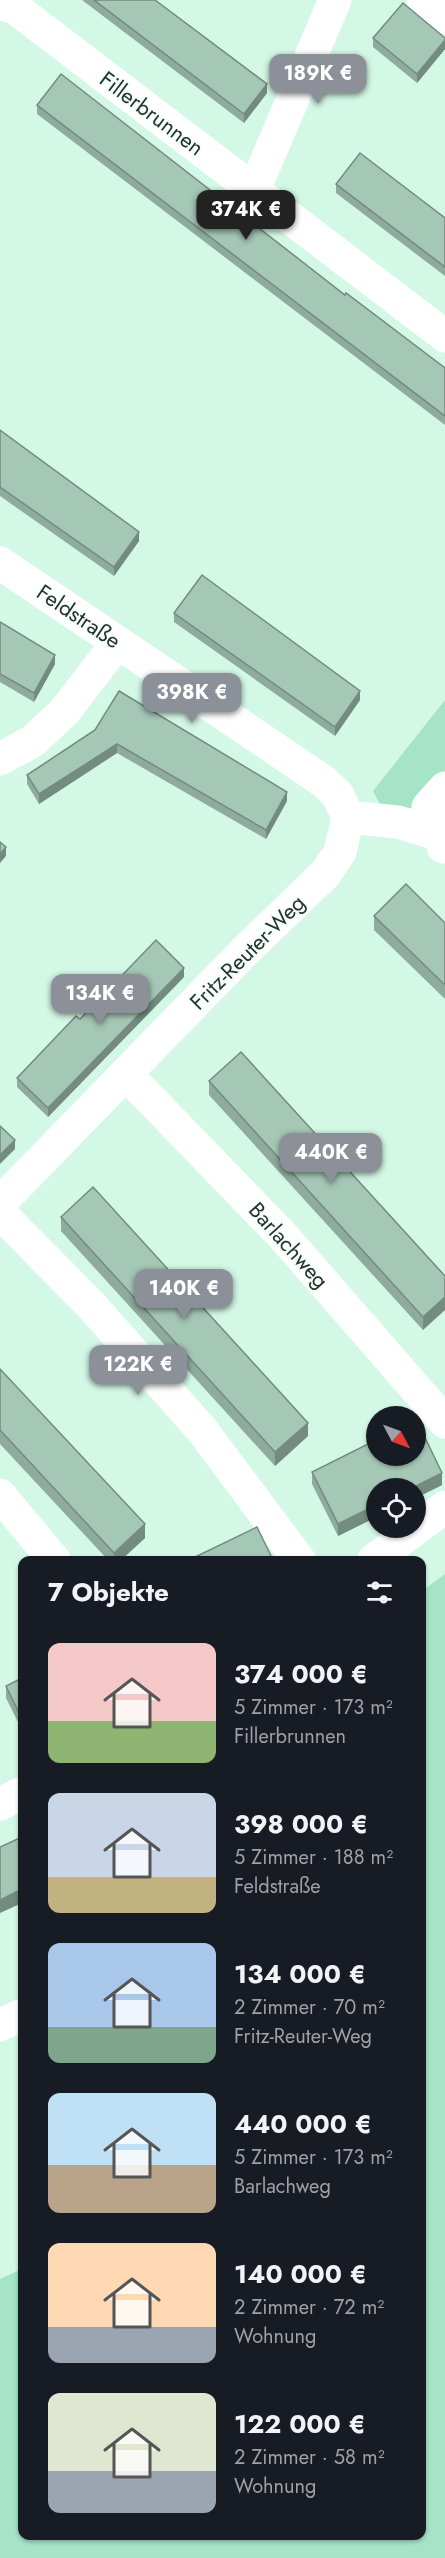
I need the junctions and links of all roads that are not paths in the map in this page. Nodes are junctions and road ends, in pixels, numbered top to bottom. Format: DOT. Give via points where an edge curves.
graph roads {
  1 [pos="335,0"];
  2 [pos="423,0"];
  3 [pos="0,3"];
  4 [pos="445,18"];
  5 [pos="254,190"];
  6 [pos="445,336"];
  7 [pos="0,563"];
  8 [pos="117,643"];
  9 [pos="0,759"];
  10 [pos="445,788"];
  11 [pos="348,818"];
  12 [pos="444,840"];
  13 [pos="127,1075"];
  14 [pos="0,1203"];
  15 [pos="0,1213"];
  16 [pos="445,1422"];
  17 [pos="0,1495"];
  18 [pos="445,1507"];
  19 [pos="51,1556"];
  20 [pos="296,1556"];
  21 [pos="379,1556"];
  22 [pos="18,1795"];
  23 [pos="0,1804"];
  24 [pos="18,2017"];
  25 [pos="0,2025"];
  1 -- 5 [label="street"];
  2 -- 4 [label="street"];
  3 -- 5 [label="street, Fillerbrunnen" via="15,8"];
  5 -- 6 [label="street, Fillerbrunnen"];
  7 -- 8 [label="street, Feldstraße"];
  8 -- 9 [label="street" via="65,711 33,741"];
  8 -- 11 [label="street, Feldstraße" via="322,781 338,795"];
  10 -- 12 [label="street" via="428,807 428,816"];
  11 -- 12 [label="street" via="398,822"];
  11 -- 13 [label="street, Fritz-Reuter-Weg" via="340,852 325,874"];
  13 -- 14 [label="street, Fritz-Reuter-Weg"];
  13 -- 16 [label="street, Barlachweg" via="282,1235"];
  15 -- 20 [label="street" via="90,1304 202,1430"];
  17 -- 19 [label="street"];
  18 -- 21 [label="street"];
  22 -- 23 [label="street"];
  24 -- 25 [label="street"];
}
